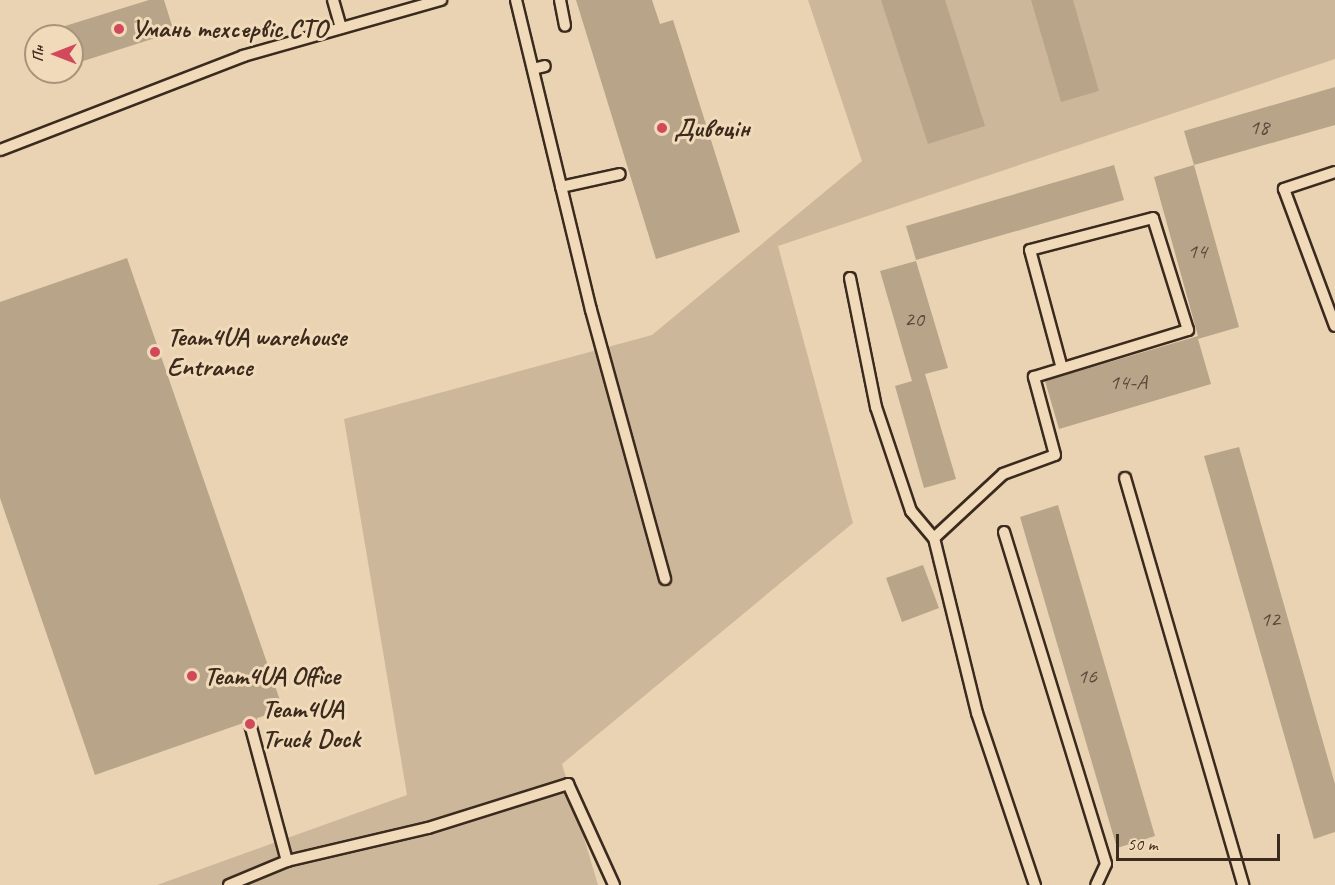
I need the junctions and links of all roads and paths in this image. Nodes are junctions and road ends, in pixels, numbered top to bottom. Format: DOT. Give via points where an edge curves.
graph roads {
  1 [pos="333,0"];
  2 [pos="441,0"];
  3 [pos="516,0"];
  4 [pos="560,0"];
  5 [pos="565,27"];
  6 [pos="341,28"];
  7 [pos="546,66"];
  8 [pos="533,69"];
  9 [pos="0,150"];
  10 [pos="1335,172"];
  11 [pos="620,174"];
  12 [pos="561,187"];
  13 [pos="850,278"];
  14 [pos="1335,326"];
  15 [pos="1061,365"];
  16 [pos="1125,478"];
  17 [pos="1004,532"];
  18 [pos="934,538"];
  19 [pos="665,579"];
  20 [pos="250,724"];
  21 [pos="287,861"];
  22 [pos="229,885"];
  23 [pos="614,885"];
  24 [pos="1035,885"];
  25 [pos="1096,885"];
  26 [pos="1243,885"];
  1 -- 6 [label="lane"];
  2 -- 6 [label="lane"];
  3 -- 8 [label="lane"];
  4 -- 5 [label="lane"];
  6 -- 9 [label="lane" via="243,56"];
  7 -- 8 [label="lane"];
  8 -- 12 [label="lane"];
  10 -- 14 [label="lane" via="1284,189"];
  11 -- 12 [label="lane"];
  12 -- 19 [label="lane"];
  13 -- 18 [label="lane" via="876,407 911,511"];
  15 -- 15 [label="lane" via="1188,330 1153,218 1030,250"];
  15 -- 18 [label="lane" via="1034,377 1055,455 1003,474"];
  16 -- 26 [label="lane"];
  17 -- 25 [label="lane" via="1106,864"];
  18 -- 24 [label="lane" via="977,713"];
  20 -- 21 [label="lane"];
  21 -- 22 [label="lane"];
  21 -- 23 [label="lane" via="428,828 568,784"];
}
